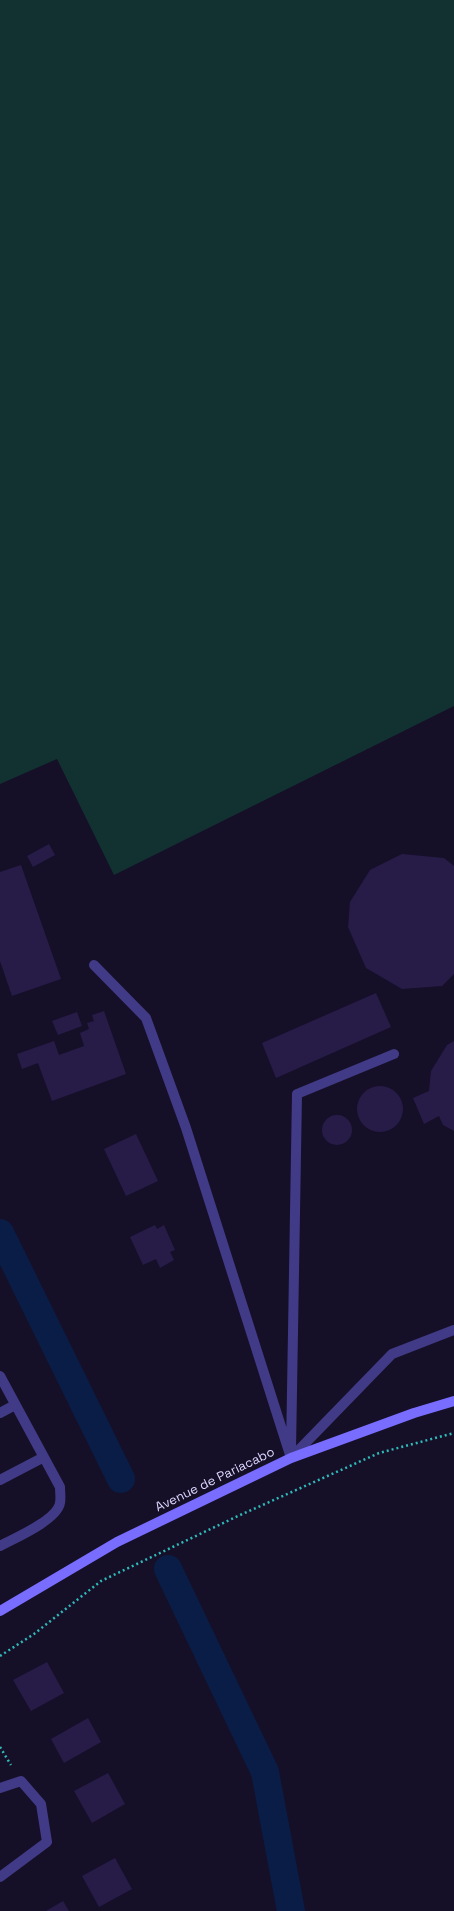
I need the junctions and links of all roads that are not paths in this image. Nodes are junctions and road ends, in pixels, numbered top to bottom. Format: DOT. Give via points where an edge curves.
graph roads {
  1 [pos="94,965"];
  2 [pos="394,1054"];
  3 [pos="454,1330"];
  4 [pos="0,1376"];
  5 [pos="454,1401"];
  6 [pos="15,1405"];
  7 [pos="0,1413"];
  8 [pos="44,1457"];
  9 [pos="291,1458"];
  10 [pos="0,1480"];
  11 [pos="0,1546"];
  12 [pos="0,1611"];
  13 [pos="0,1788"];
  14 [pos="0,1876"];
  1 -- 9 [label="street" via="146,1018 186,1128"];
  2 -- 9 [label="street" via="298,1094"];
  3 -- 9 [label="street" via="392,1354"];
  4 -- 6 [label="street"];
  5 -- 9 [label="main road, Avenue de Pariacabo"];
  6 -- 7 [label="street"];
  6 -- 8 [label="street"];
  8 -- 10 [label="street"];
  8 -- 11 [label="street" via="60,1487 60,1503 56,1513"];
  9 -- 12 [label="main road, Avenue de Pariacabo" via="117,1542"];
  13 -- 14 [label="street" via="21,1780 41,1804 47,1842"];
}
